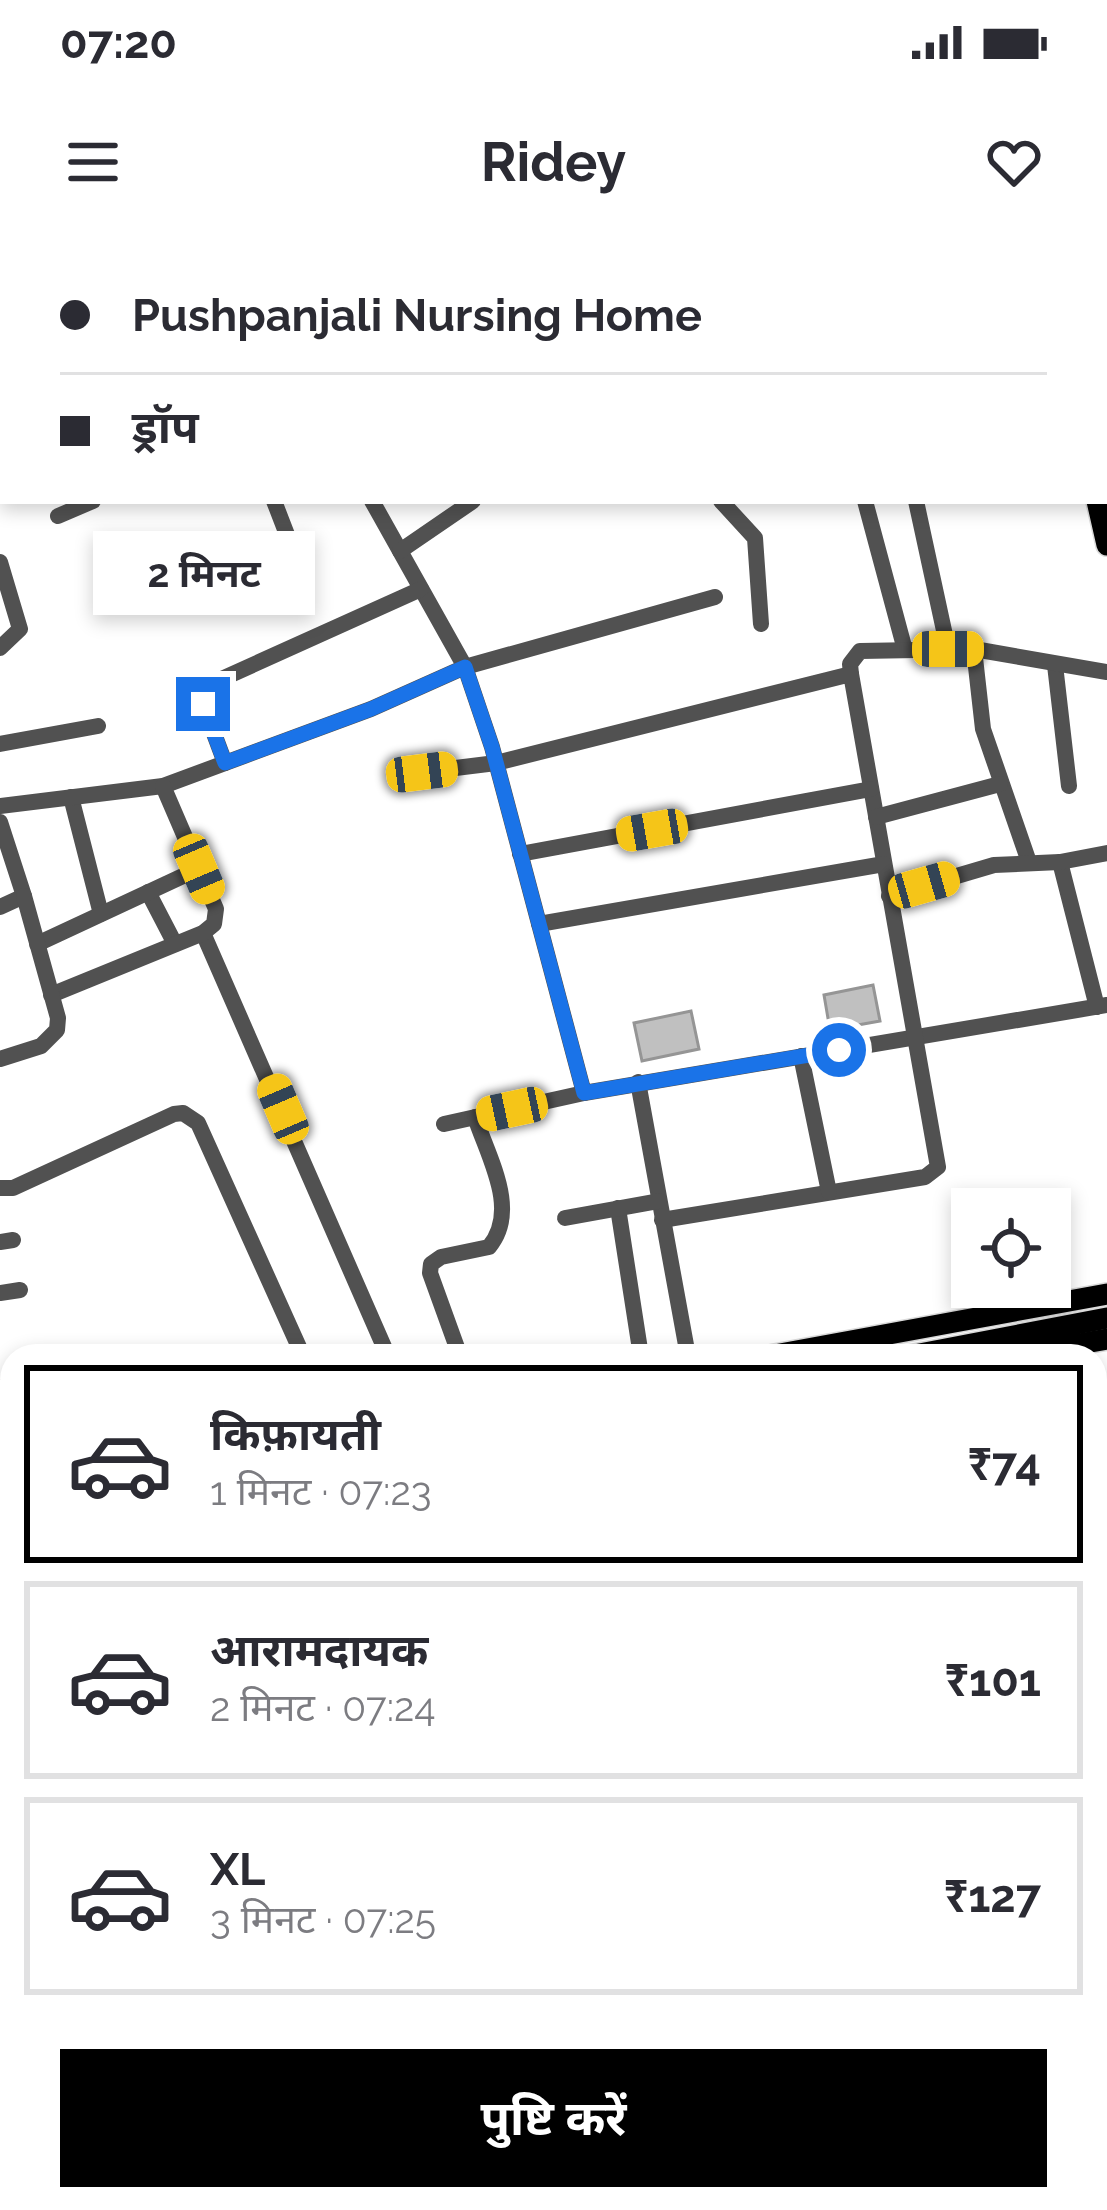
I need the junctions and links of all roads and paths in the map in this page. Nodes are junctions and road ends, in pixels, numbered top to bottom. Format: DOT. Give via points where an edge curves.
graph roads {
  1 [pos="86,504"];
  2 [pos="275,504"];
  3 [pos="374,504"];
  4 [pos="469,504"];
  5 [pos="724,504"];
  6 [pos="866,504"];
  7 [pos="917,504"];
  8 [pos="1098,504"];
  9 [pos="58,516"];
  10 [pos="1106,533"];
  11 [pos="400,551"];
  12 [pos="0,562"];
  13 [pos="301,571"];
  14 [pos="421,589"];
  15 [pos="715,597"];
  16 [pos="761,624"];
  17 [pos="0,648"];
  18 [pos="948,649"];
  19 [pos="974,649"];
  20 [pos="904,650"];
  21 [pos="1055,664"];
  22 [pos="465,667"];
  23 [pos="1107,672"];
  24 [pos="851,674"];
  25 [pos="98,726"];
  26 [pos="0,744"];
  27 [pos="225,763"];
  28 [pos="496,763"];
  29 [pos="422,772"];
  30 [pos="1000,784"];
  31 [pos="163,786"];
  32 [pos="1069,786"];
  33 [pos="871,789"];
  34 [pos="71,797"];
  35 [pos="0,806"];
  36 [pos="876,817"];
  37 [pos="0,822"];
  38 [pos="1107,853"];
  39 [pos="520,854"];
  40 [pos="1029,862"];
  41 [pos="1060,862"];
  42 [pos="884,864"];
  43 [pos="199,869"];
  44 [pos="148,892"];
  45 [pos="24,896"];
  46 [pos="890,896"];
  47 [pos="0,907"];
  48 [pos="101,914"];
  49 [pos="539,924"];
  50 [pos="203,933"];
  51 [pos="37,944"];
  52 [pos="175,944"];
  53 [pos="51,995"];
  54 [pos="1102,1006"];
  55 [pos="914,1038"];
  56 [pos="801,1056"];
  57 [pos="0,1059"];
  58 [pos="638,1082"];
  59 [pos="584,1093"];
  60 [pos="475,1117"];
  61 [pos="444,1124"];
  62 [pos="0,1188"];
  63 [pos="829,1192"];
  64 [pos="659,1201"];
  65 [pos="618,1208"];
  66 [pos="566,1218"];
  67 [pos="662,1220"];
  68 [pos="20,1290"];
  69 [pos="0,1293"];
  70 [pos="1107,1294"];
  71 [pos="1107,1318"];
  72 [pos="298,1344"];
  73 [pos="383,1344"];
  74 [pos="456,1344"];
  75 [pos="639,1344"];
  76 [pos="686,1344"];
  77 [pos="847,1344"];
  78 [pos="972,1344"];
  1 -- 9 [label="street"];
  2 -- 13 [label="street"];
  3 -- 11 [label="street"];
  4 -- 11 [label="street"];
  5 -- 16 [label="street" via="755,538"];
  6 -- 20 [label="street"];
  7 -- 18 [label="street"];
  8 -- 10 [label="main road"];
  11 -- 14 [label="street"];
  12 -- 17 [label="street" via="20,629"];
  14 -- 22 [label="street"];
  14 -- 27 [label="street" via="206,686 203,704"];
  15 -- 22 [label="street"];
  18 -- 19 [label="street"];
  18 -- 20 [label="street"];
  19 -- 21 [label="street"];
  19 -- 30 [label="street" via="983,729"];
  20 -- 24 [label="street" via="860,651"];
  21 -- 23 [label="street"];
  21 -- 32 [label="street"];
  22 -- 27 [label="street"];
  22 -- 28 [label="street"];
  24 -- 28 [label="street"];
  24 -- 33 [label="street"];
  25 -- 26 [label="street"];
  27 -- 31 [label="street"];
  28 -- 29 [label="street"];
  28 -- 39 [label="street"];
  30 -- 36 [label="street"];
  30 -- 40 [label="street"];
  31 -- 34 [label="street"];
  31 -- 43 [label="street"];
  33 -- 36 [label="street"];
  33 -- 39 [label="street"];
  34 -- 35 [label="street"];
  34 -- 48 [label="street"];
  36 -- 42 [label="street"];
  37 -- 45 [label="street"];
  38 -- 41 [label="street"];
  39 -- 49 [label="street"];
  40 -- 41 [label="street"];
  40 -- 46 [label="street"];
  41 -- 54 [label="street"];
  42 -- 46 [label="street"];
  42 -- 49 [label="street"];
  43 -- 44 [label="street"];
  43 -- 50 [label="street" via="217,916"];
  44 -- 48 [label="street"];
  44 -- 52 [label="street"];
  45 -- 47 [label="street"];
  45 -- 51 [label="street"];
  46 -- 55 [label="street"];
  48 -- 51 [label="street"];
  49 -- 59 [label="street"];
  50 -- 52 [label="street"];
  50 -- 73 [label="street"];
  51 -- 53 [label="street"];
  52 -- 53 [label="street"];
  53 -- 57 [label="street" via="58,1018 52,1039"];
  54 -- 55 [label="street"];
  55 -- 56 [label="street"];
  55 -- 63 [label="street" via="938,1167 926,1177"];
  56 -- 58 [label="street"];
  56 -- 63 [label="street"];
  58 -- 59 [label="street"];
  58 -- 64 [label="street"];
  59 -- 60 [label="street"];
  60 -- 61 [label="street"];
  60 -- 74 [label="street" via="503,1226 489,1247 431,1264"];
  62 -- 72 [label="street" via="174,1114 191,1116"];
  63 -- 67 [label="street"];
  64 -- 65 [label="street"];
  64 -- 67 [label="street"];
  65 -- 66 [label="street"];
  65 -- 75 [label="street"];
  67 -- 76 [label="street"];
  68 -- 69 [label="street"];
  70 -- 77 [label="main road"];
  71 -- 78 [label="main road"];
}
